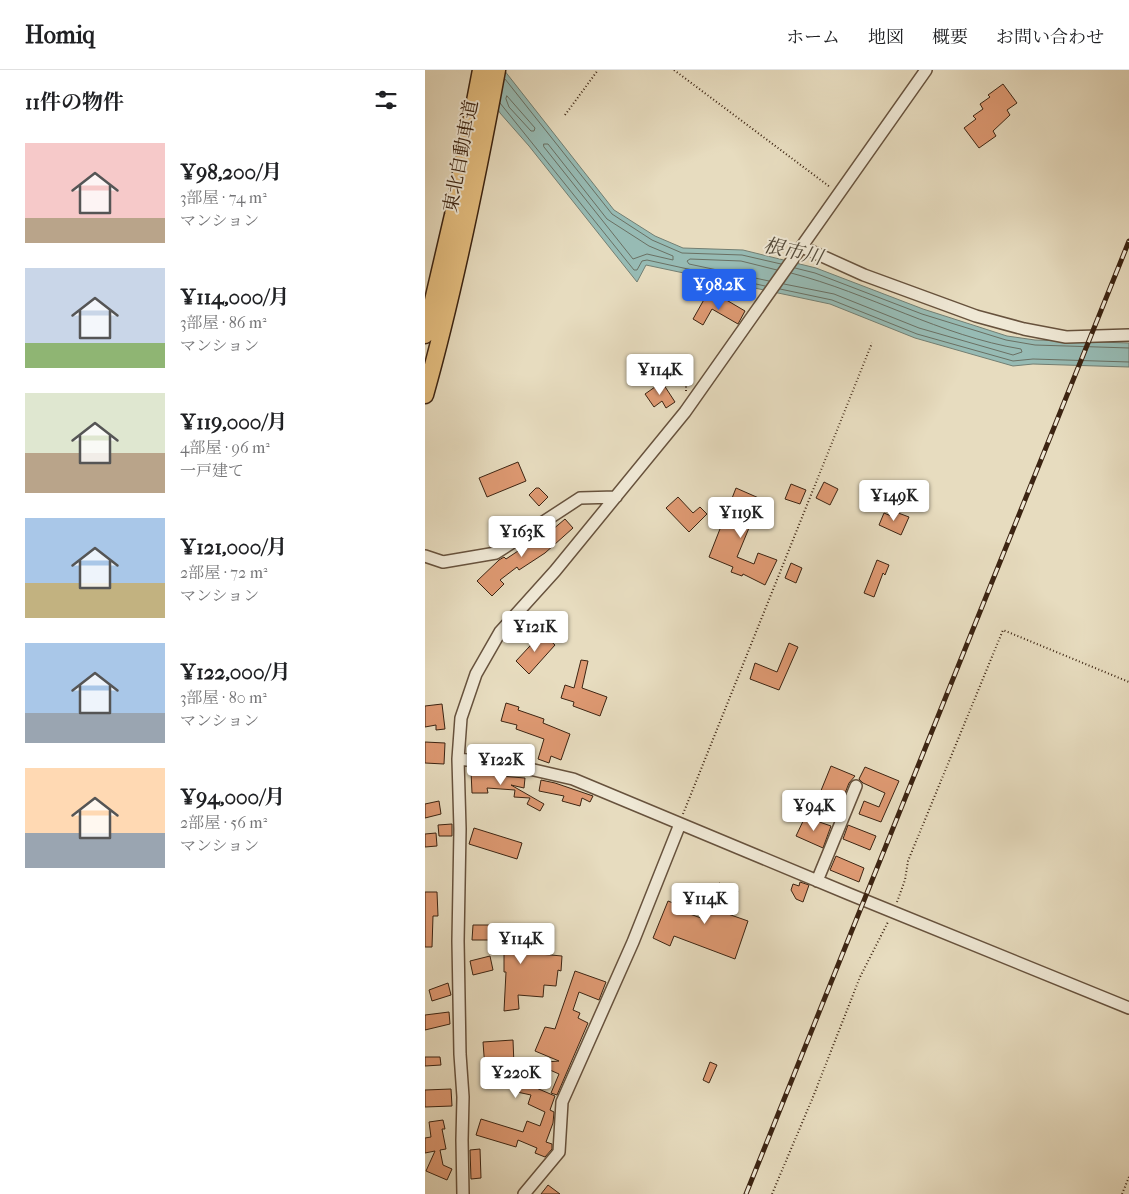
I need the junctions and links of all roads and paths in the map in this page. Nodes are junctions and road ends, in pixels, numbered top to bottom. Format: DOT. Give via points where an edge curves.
graph roads {
  1 [pos="481,70"];
  2 [pos="497,70"];
  3 [pos="598,70"];
  4 [pos="674,70"];
  5 [pos="926,70"];
  6 [pos="565,115"];
  7 [pos="838,193"];
  8 [pos="799,251"];
  9 [pos="425,335"];
  10 [pos="1129,335"];
  11 [pos="872,343"];
  12 [pos="425,395"];
  13 [pos="616,497"];
  14 [pos="425,556"];
  15 [pos="1129,682"];
  16 [pos="458,759"];
  17 [pos="857,786"];
  18 [pos="680,824"];
  19 [pos="817,881"];
  20 [pos="892,912"];
  21 [pos="1129,1008"];
  22 [pos="1129,1177"];
  23 [pos="465,1193"];
  24 [pos="524,1194"];
  25 [pos="772,1194"];
  26 [pos="1122,1194"];
  1 -- 9 [label="highway, 東北自動車道" via="453,215"];
  2 -- 12 [label="highway, 東北自動車道" via="461,247"];
  3 -- 6 [label="path"];
  4 -- 7 [label="path"];
  5 -- 7 [label="street"];
  7 -- 8 [label="street"];
  8 -- 10 [label="street" via="1000,322 1066,337"];
  8 -- 13 [label="street" via="685,412"];
  11 -- 18 [label="path"];
  13 -- 14 [label="street" via="579,498 496,553 443,562"];
  13 -- 16 [label="street" via="500,632 469,692 461,718"];
  15 -- 20 [label="path" via="1003,630 908,861 905,880"];
  16 -- 18 [label="street" via="512,765 573,779"];
  16 -- 23 [label="street" via="461,1140"];
  17 -- 19 [label="street"];
  18 -- 19 [label="street"];
  18 -- 24 [label="street" via="633,942 562,1102 559,1152"];
  19 -- 20 [label="street"];
  20 -- 21 [label="street"];
  20 -- 25 [label="path" via="860,977"];
  22 -- 26 [label="path"];
}
